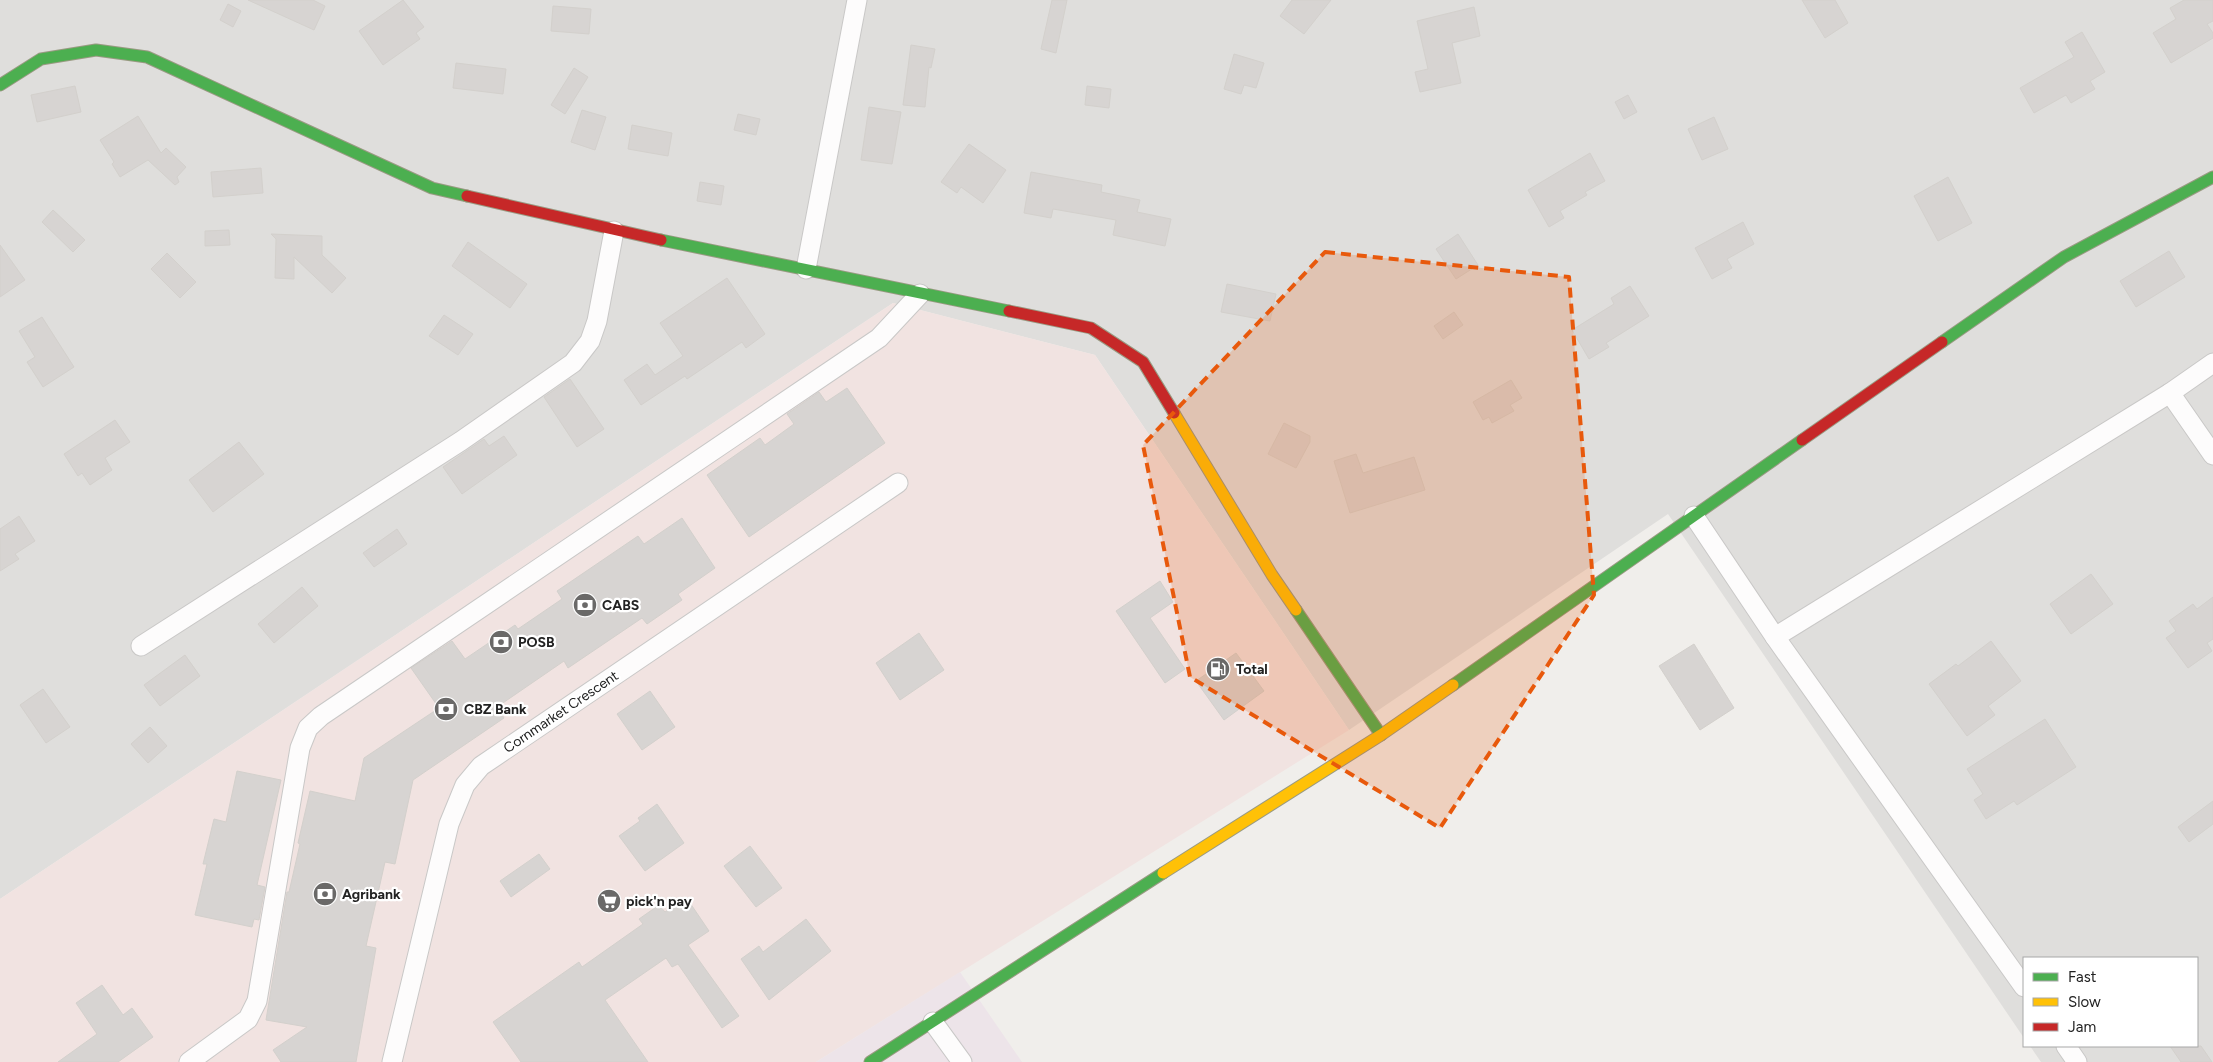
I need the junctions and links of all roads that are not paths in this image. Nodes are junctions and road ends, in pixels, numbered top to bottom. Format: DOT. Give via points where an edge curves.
graph roads {
  1 [pos="857,0"];
  2 [pos="0,85"];
  3 [pos="2213,177"];
  4 [pos="614,231"];
  5 [pos="806,269"];
  6 [pos="920,294"];
  7 [pos="2213,363"];
  8 [pos="2170,393"];
  9 [pos="2213,455"];
  10 [pos="898,484"];
  11 [pos="1694,516"];
  12 [pos="1775,637"];
  13 [pos="141,646"];
  14 [pos="1382,735"];
  15 [pos="2023,987"];
  16 [pos="933,1022"];
  17 [pos="2067,1047"];
  18 [pos="189,1062"];
  19 [pos="392,1062"];
  20 [pos="870,1062"];
  21 [pos="962,1062"];
  22 [pos="2077,1062"];
  1 -- 5 [label="street"];
  2 -- 4 [label="street" via="41,58 96,50 146,57 432,188"];
  3 -- 11 [label="street" via="2064,257"];
  4 -- 5 [label="street"];
  4 -- 13 [label="street" via="597,320 590,341 573,363 461,442"];
  5 -- 6 [label="street"];
  6 -- 14 [label="street" via="1091,328 1143,362 1272,575"];
  6 -- 18 [label="street" via="879,338 321,716 308,728 300,748 257,1001 248,1019"];
  7 -- 8 [label="street"];
  8 -- 9 [label="street"];
  8 -- 12 [label="street"];
  10 -- 19 [label="street, Cornmarket Crescent" via="481,766 465,785 449,824"];
  11 -- 12 [label="street"];
  11 -- 14 [label="street"];
  12 -- 15 [label="street"];
  14 -- 16 [label="street"];
  16 -- 20 [label="street"];
  16 -- 21 [label="street"];
  17 -- 22 [label="street"];
}
